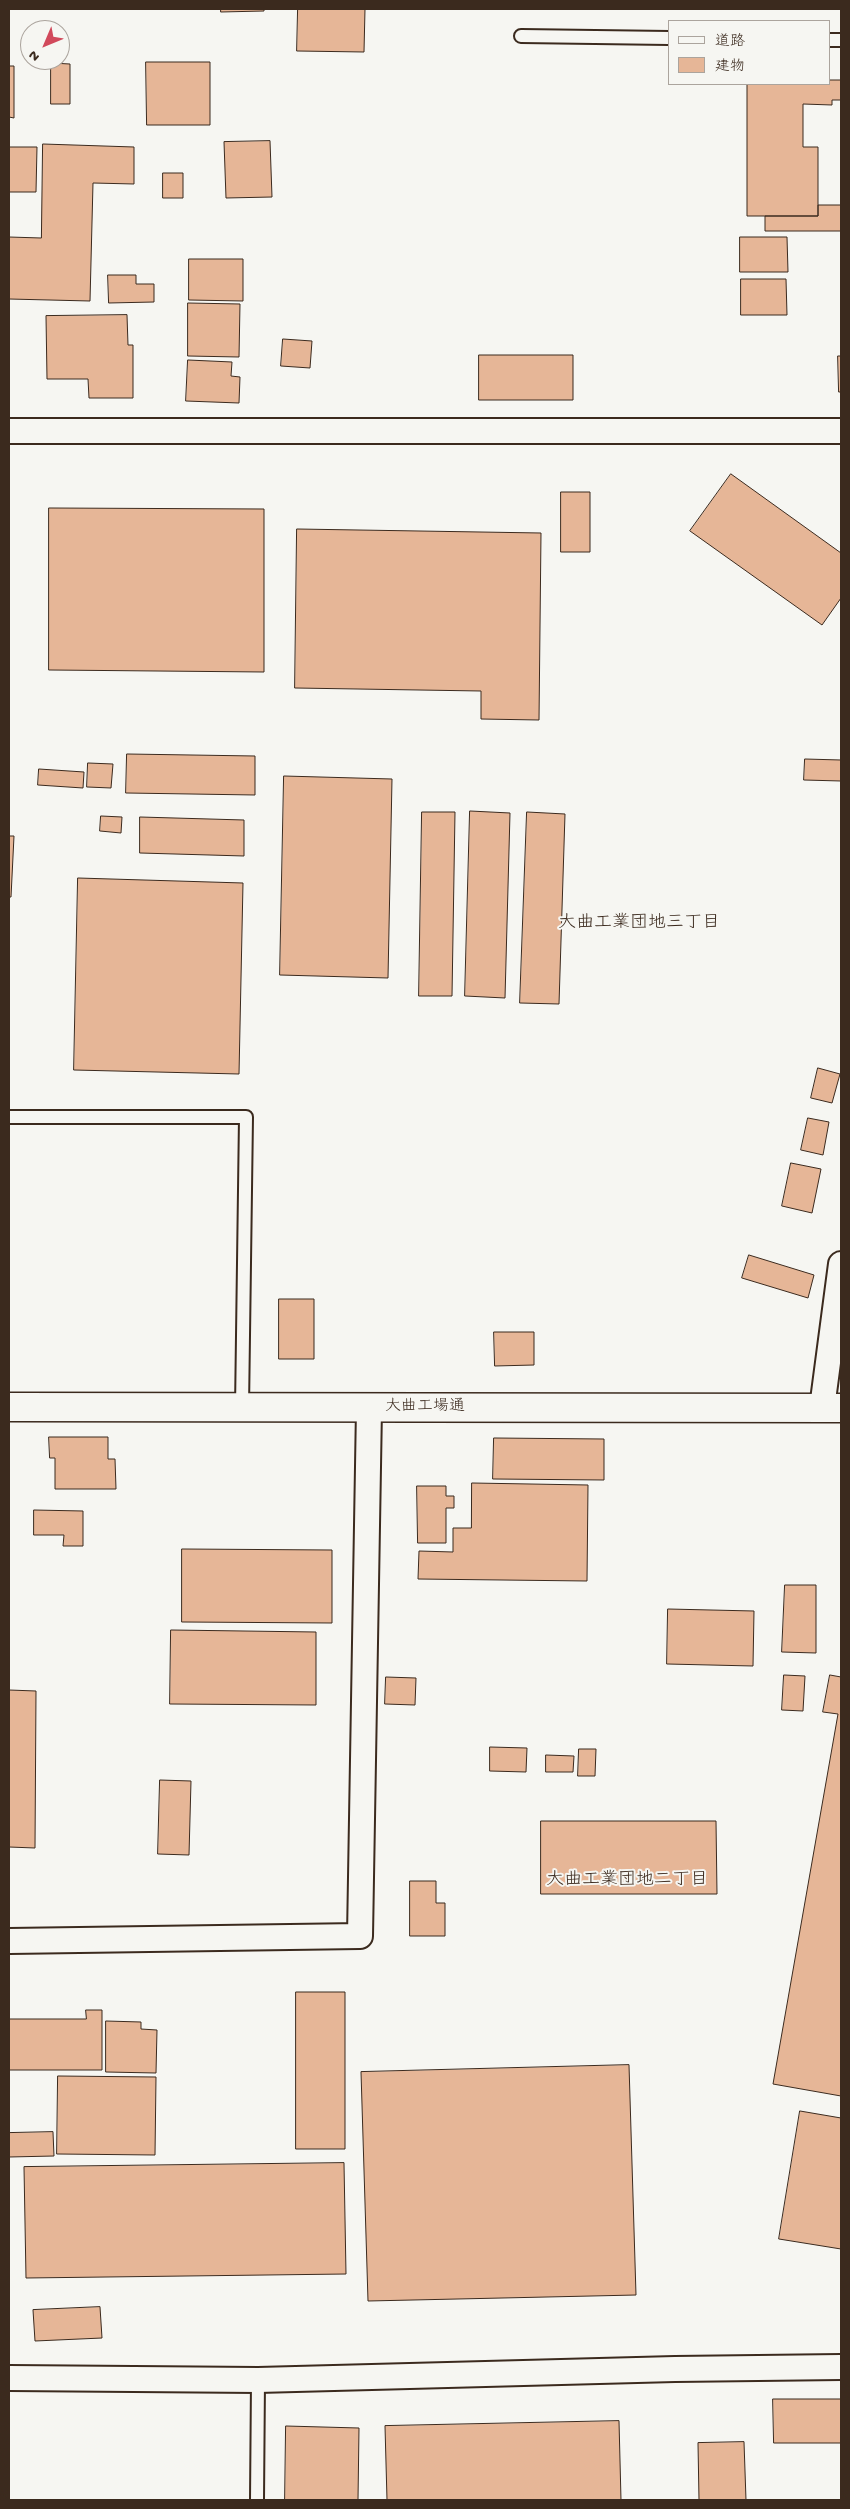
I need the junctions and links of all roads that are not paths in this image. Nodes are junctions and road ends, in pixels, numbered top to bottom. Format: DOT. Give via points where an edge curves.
graph roads {
  1 [pos="521,36"];
  2 [pos="668,38"];
  3 [pos="9,431"];
  4 [pos="841,431"];
  5 [pos="9,1117"];
  6 [pos="841,1264"];
  7 [pos="9,1408"];
  8 [pos="242,1408"];
  9 [pos="369,1408"];
  10 [pos="832,1408"];
  11 [pos="9,1941"];
  12 [pos="841,2367"];
  13 [pos="9,2378"];
  14 [pos="258,2380"];
  15 [pos="257,2500"];
  1 -- 2 [label="lane"];
  3 -- 4 [label="street"];
  5 -- 8 [label="lane" via="246,1117"];
  6 -- 10 [label="street"];
  7 -- 8 [label="street, 大曲工場通"];
  8 -- 9 [label="street, 大曲工場通"];
  9 -- 10 [label="street, 大曲工場通"];
  9 -- 11 [label="street" via="360,1936"];
  12 -- 14 [label="street"];
  13 -- 14 [label="street"];
  14 -- 15 [label="lane"];
}
